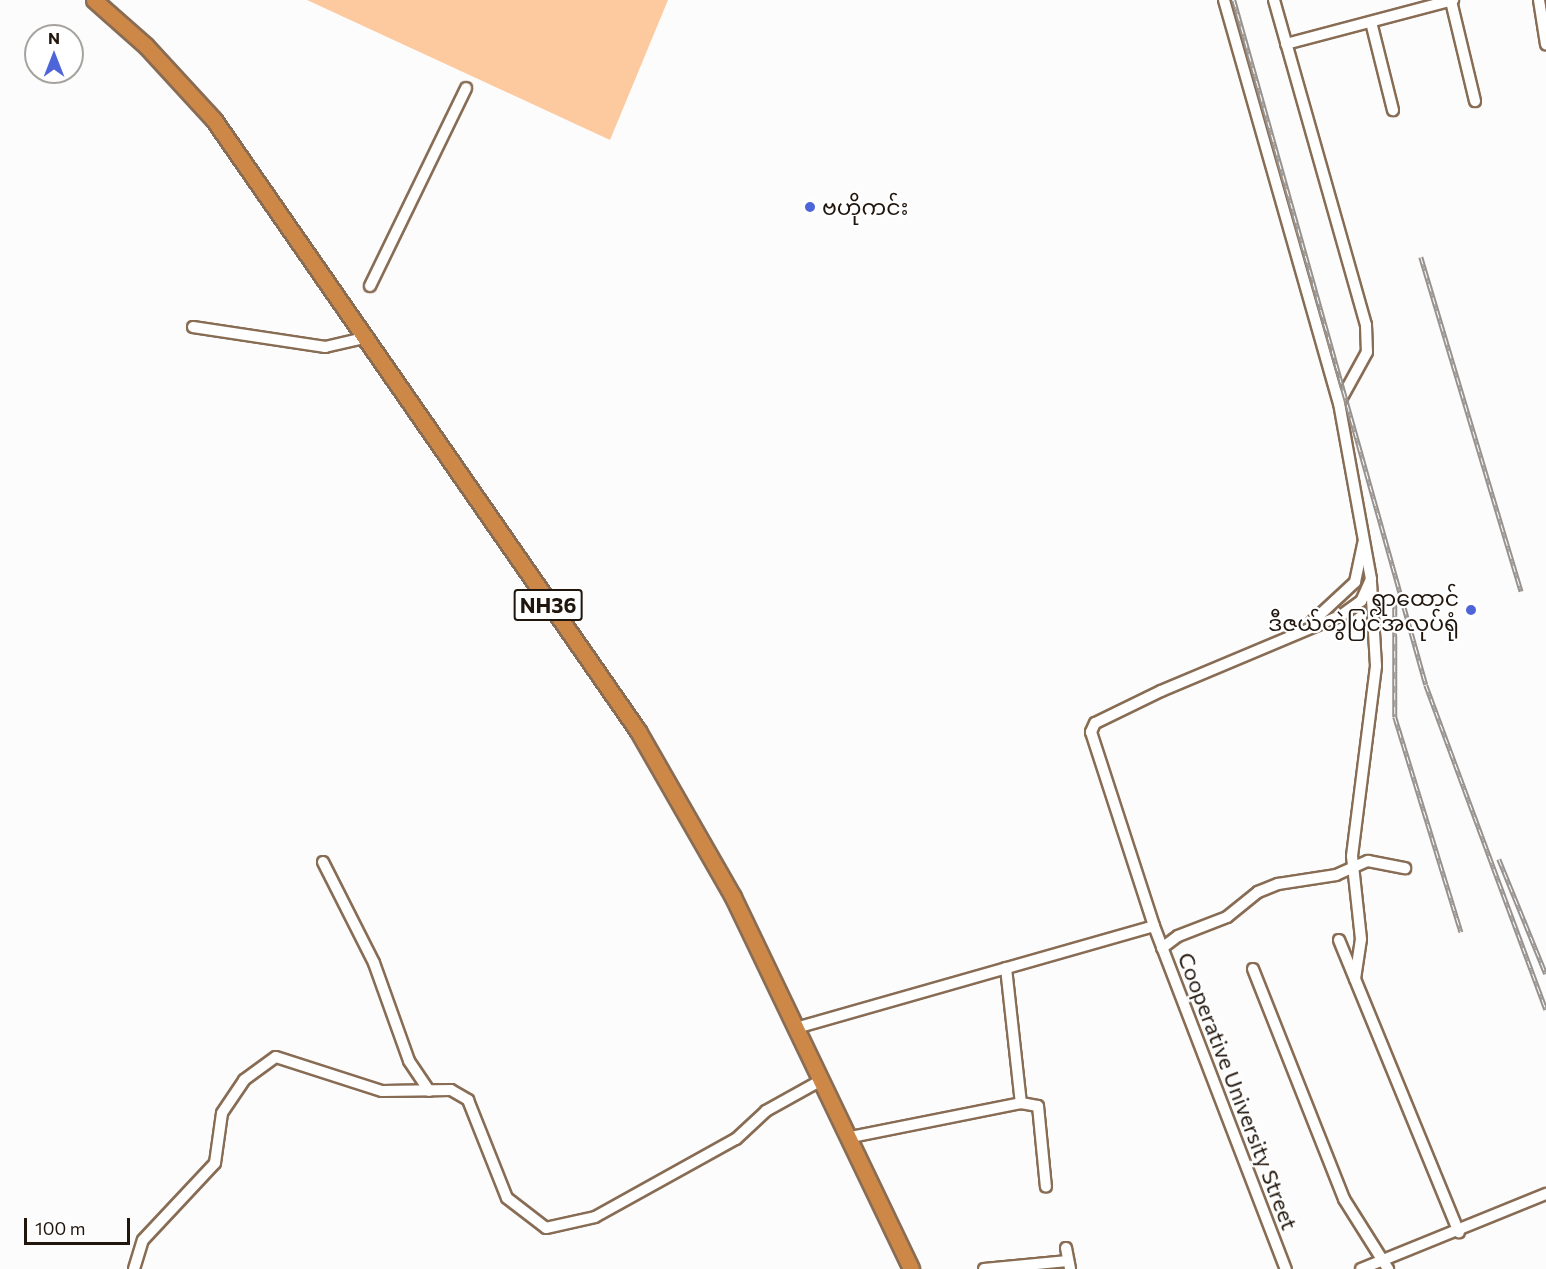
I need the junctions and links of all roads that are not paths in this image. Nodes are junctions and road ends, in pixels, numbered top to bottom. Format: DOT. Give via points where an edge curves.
graph roads {
  1 [pos="94,0"];
  2 [pos="1224,0"];
  3 [pos="1274,0"];
  4 [pos="1452,0"];
  5 [pos="1539,0"];
  6 [pos="1439,2"];
  7 [pos="1371,22"];
  8 [pos="1286,44"];
  9 [pos="1546,44"];
  10 [pos="466,88"];
  11 [pos="1475,101"];
  12 [pos="1393,110"];
  13 [pos="370,286"];
  14 [pos="193,327"];
  15 [pos="368,337"];
  16 [pos="1339,403"];
  17 [pos="1364,540"];
  18 [pos="1371,579"];
  19 [pos="1295,632"];
  20 [pos="323,862"];
  21 [pos="1352,868"];
  22 [pos="1405,868"];
  23 [pos="1154,926"];
  24 [pos="1339,940"];
  25 [pos="1162,948"];
  26 [pos="1006,968"];
  27 [pos="1253,969"];
  28 [pos="1355,979"];
  29 [pos="796,1028"];
  30 [pos="820,1081"];
  31 [pos="429,1091"];
  32 [pos="1021,1103"];
  33 [pos="851,1137"];
  34 [pos="1046,1187"];
  35 [pos="1546,1194"];
  36 [pos="1459,1232"];
  37 [pos="1066,1248"];
  38 [pos="1069,1265"];
  39 [pos="1386,1265"];
  40 [pos="134,1269"];
  41 [pos="910,1269"];
  42 [pos="984,1269"];
  43 [pos="1286,1269"];
  44 [pos="1361,1269"];
  1 -- 15 [label="highway, NH36" via="203,107"];
  2 -- 16 [label="street"];
  3 -- 8 [label="street"];
  4 -- 6 [label="street"];
  4 -- 11 [label="street"];
  5 -- 9 [label="street"];
  6 -- 7 [label="street"];
  7 -- 8 [label="street"];
  7 -- 12 [label="street"];
  8 -- 16 [label="street" via="1366,325 1367,352"];
  10 -- 13 [label="street"];
  14 -- 15 [label="street" via="325,347"];
  15 -- 29 [label="highway, NH36" via="638,732 733,897"];
  16 -- 17 [label="street"];
  17 -- 18 [label="street"];
  17 -- 19 [label="street" via="1355,582 1324,614"];
  18 -- 19 [label="street" via="1352,609"];
  18 -- 21 [label="street" via="1376,666"];
  19 -- 23 [label="street, Cooperative University Street" via="1095,723 1092,745"];
  20 -- 31 [label="street" via="374,963 409,1061"];
  21 -- 22 [label="street" via="1368,861"];
  21 -- 25 [label="street" via="1258,892 1227,917"];
  21 -- 28 [label="street" via="1361,939"];
  23 -- 25 [label="street, Cooperative University Street"];
  23 -- 26 [label="street"];
  24 -- 28 [label="street"];
  25 -- 43 [label="street, Cooperative University Street"];
  26 -- 29 [label="street"];
  26 -- 32 [label="street"];
  27 -- 39 [label="street" via="1336,1180"];
  28 -- 36 [label="street"];
  29 -- 30 [label="highway, NH36"];
  30 -- 31 [label="street" via="766,1112 736,1139 595,1217 546,1228 507,1198 468,1100 451,1090"];
  30 -- 33 [label="highway, NH36"];
  31 -- 40 [label="street" via="382,1091 276,1057 244,1080 222,1113 215,1163 143,1240"];
  32 -- 33 [label="street"];
  32 -- 34 [label="street" via="1042,1112"];
  33 -- 41 [label="highway, NH36"];
  35 -- 36 [label="street"];
  36 -- 39 [label="street"];
  37 -- 38 [label="street"];
  38 -- 42 [label="street"];
  39 -- 44 [label="street"];
}
